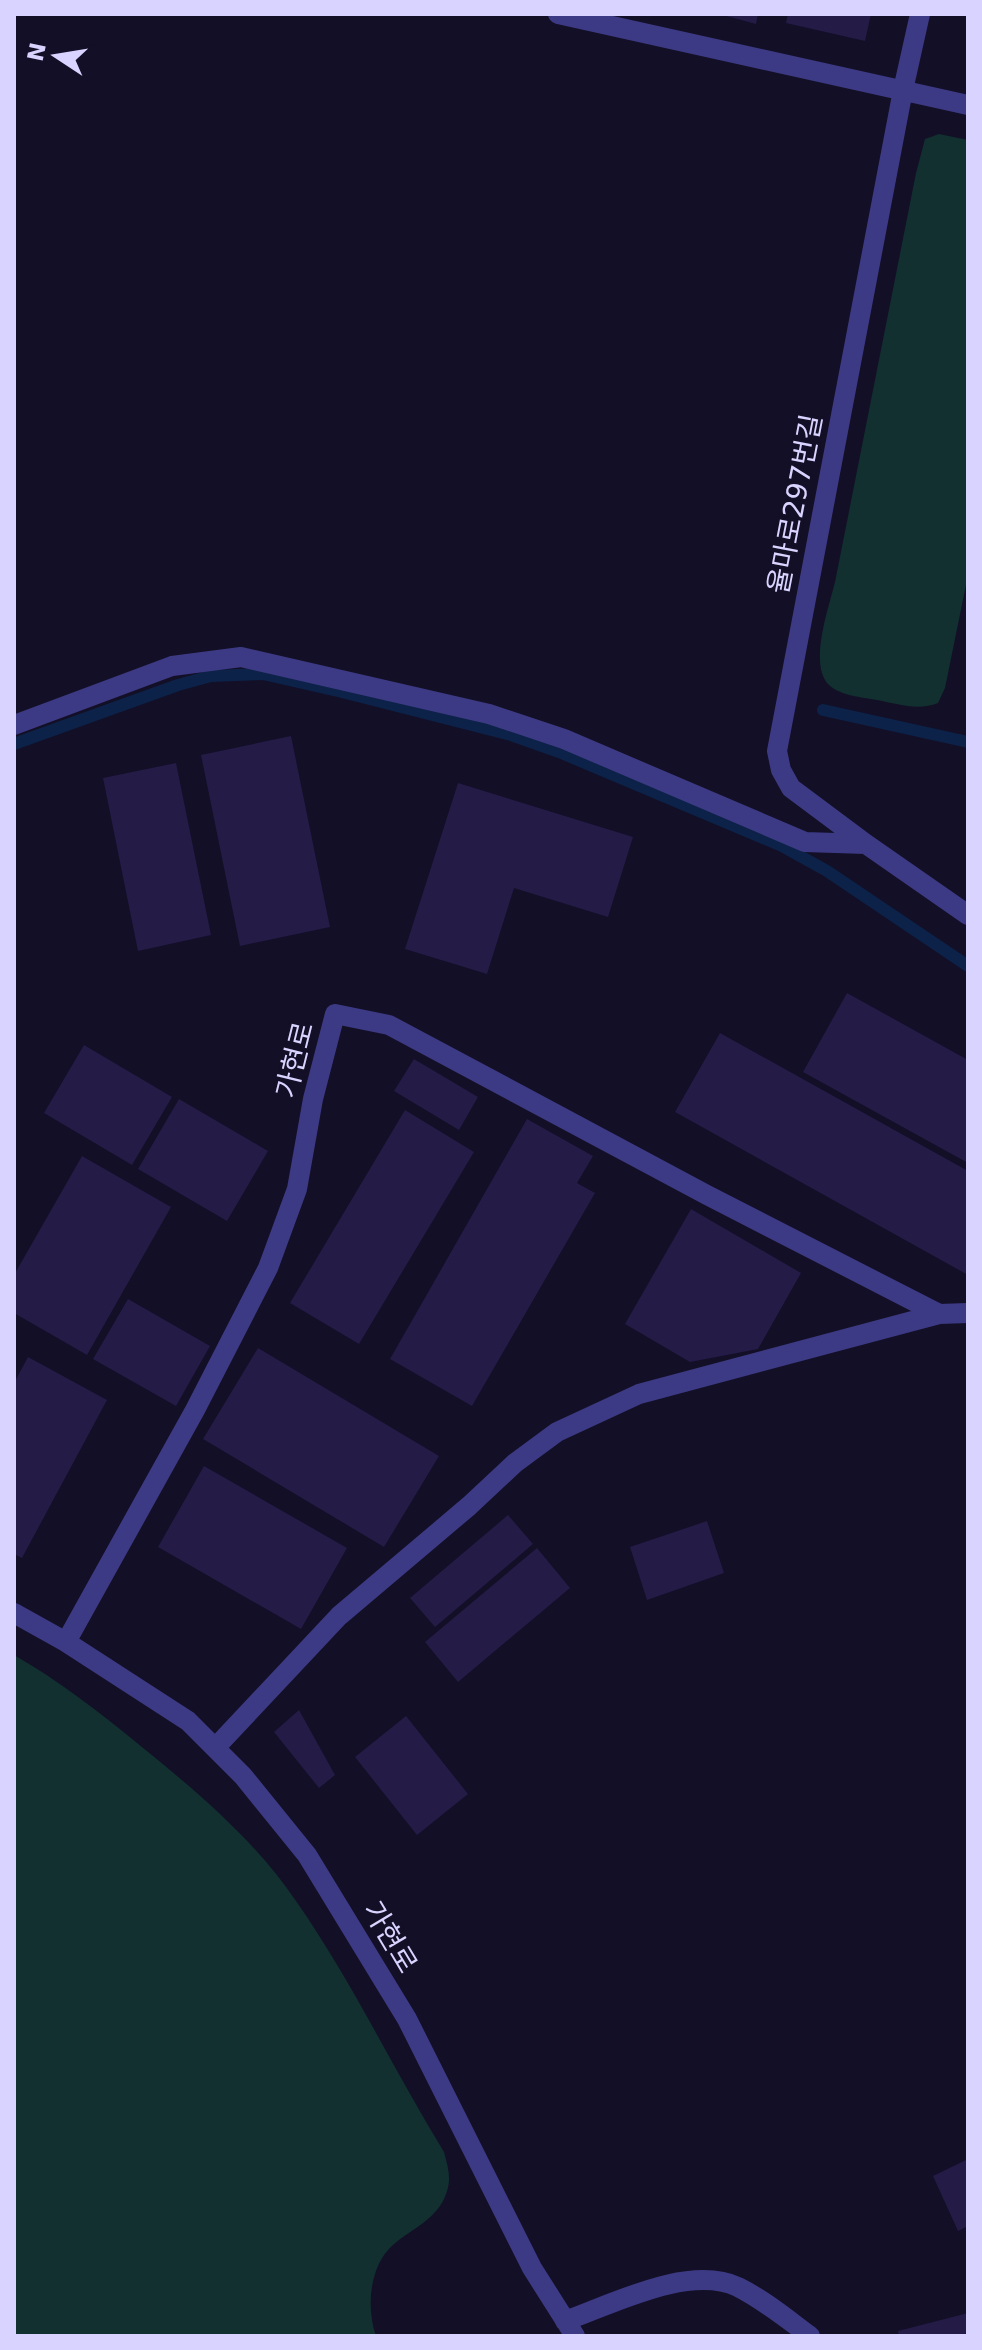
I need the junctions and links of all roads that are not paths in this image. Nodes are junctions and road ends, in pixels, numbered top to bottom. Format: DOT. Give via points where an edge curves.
graph roads {
  1 [pos="558,14"];
  2 [pos="920,14"];
  3 [pos="903,90"];
  4 [pos="968,105"];
  5 [pos="14,725"];
  6 [pos="866,844"];
  7 [pos="968,915"];
  8 [pos="968,1313"];
  9 [pos="939,1314"];
  10 [pos="14,1613"];
  11 [pos="66,1642"];
  12 [pos="215,1748"];
  13 [pos="570,2328"];
  14 [pos="810,2336"];
  1 -- 3 [label="street"];
  2 -- 3 [label="street, 율마로297번길"];
  3 -- 4 [label="street"];
  3 -- 6 [label="street, 율마로297번길" via="777,751 791,788"];
  5 -- 6 [label="street" via="172,666 241,657 489,714 564,739 805,842"];
  6 -- 7 [label="street, 율마로297번길"];
  8 -- 9 [label="street"];
  9 -- 11 [label="street, 가현로" via="389,1025 335,1014 297,1189 268,1268"];
  9 -- 12 [label="street" via="639,1394 557,1432 339,1616"];
  10 -- 11 [label="street, 가현로"];
  11 -- 12 [label="street, 가현로" via="188,1721"];
  12 -- 13 [label="street, 가현로" via="307,1855 407,2019 532,2268"];
  13 -- 14 [label="street" via="674,2281 712,2280 735,2286"];
}
